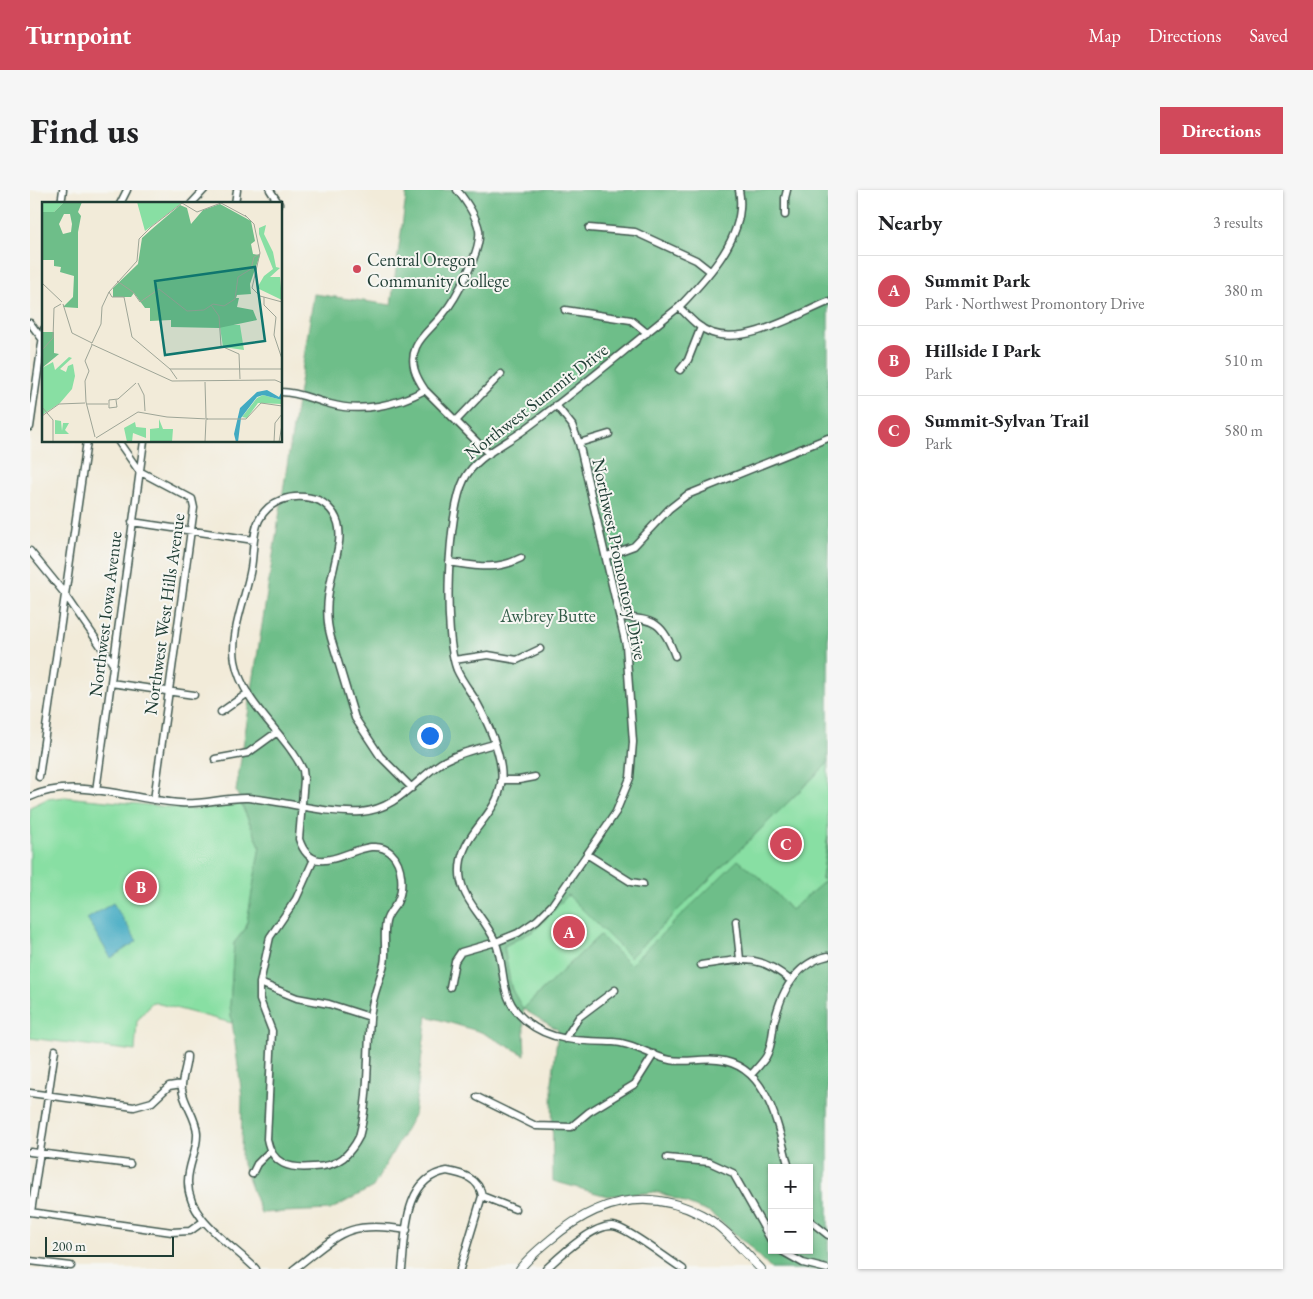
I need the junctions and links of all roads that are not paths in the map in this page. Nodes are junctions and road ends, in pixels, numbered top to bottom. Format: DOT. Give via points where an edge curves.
graph roads {
  1 [pos="127,190"];
  2 [pos="204,190"];
  3 [pos="457,190"];
  4 [pos="739,190"];
  5 [pos="787,190"];
  6 [pos="121,202"];
  7 [pos="194,202"];
  8 [pos="785,215"];
  9 [pos="589,228"];
  10 [pos="710,272"];
  11 [pos="828,302"];
  12 [pos="679,307"];
  13 [pos="565,310"];
  14 [pos="30,324"];
  15 [pos="700,327"];
  16 [pos="647,333"];
  17 [pos="42,340"];
  18 [pos="42,348"];
  19 [pos="680,370"];
  20 [pos="500,374"];
  21 [pos="425,390"];
  22 [pos="282,392"];
  23 [pos="556,405"];
  24 [pos="456,421"];
  25 [pos="30,427"];
  26 [pos="609,434"];
  27 [pos="828,438"];
  28 [pos="87,442"];
  29 [pos="119,442"];
  30 [pos="144,442"];
  31 [pos="579,443"];
  32 [pos="489,454"];
  33 [pos="139,472"];
  34 [pos="132,522"];
  35 [pos="191,531"];
  36 [pos="254,540"];
  37 [pos="30,551"];
  38 [pos="606,556"];
  39 [pos="521,558"];
  40 [pos="449,562"];
  41 [pos="65,594"];
  42 [pos="621,617"];
  43 [pos="540,648"];
  44 [pos="675,656"];
  45 [pos="454,660"];
  46 [pos="113,664"];
  47 [pos="111,683"];
  48 [pos="170,692"];
  49 [pos="248,693"];
  50 [pos="194,695"];
  51 [pos="221,712"];
  52 [pos="277,732"];
  53 [pos="494,744"];
  54 [pos="215,759"];
  55 [pos="39,777"];
  56 [pos="535,777"];
  57 [pos="501,780"];
  58 [pos="412,788"];
  59 [pos="96,791"];
  60 [pos="30,797"];
  61 [pos="154,800"];
  62 [pos="302,805"];
  63 [pos="588,855"];
  64 [pos="314,859"];
  65 [pos="643,884"];
  66 [pos="736,921"];
  67 [pos="496,942"];
  68 [pos="828,956"];
  69 [pos="740,959"];
  70 [pos="701,965"];
  71 [pos="790,980"];
  72 [pos="260,983"];
  73 [pos="450,987"];
  74 [pos="615,990"];
  75 [pos="370,1017"];
  76 [pos="565,1039"];
  77 [pos="54,1050"];
  78 [pos="654,1054"];
  79 [pos="188,1056"];
  80 [pos="751,1075"];
  81 [pos="182,1084"];
  82 [pos="30,1093"];
  83 [pos="48,1096"];
  84 [pos="477,1098"];
  85 [pos="270,1151"];
  86 [pos="30,1152"];
  87 [pos="40,1154"];
  88 [pos="666,1158"];
  89 [pos="130,1164"];
  90 [pos="788,1164"];
  91 [pos="252,1174"];
  92 [pos="482,1196"];
  93 [pos="515,1209"];
  94 [pos="30,1212"];
  95 [pos="204,1221"];
  96 [pos="813,1223"];
  97 [pos="407,1230"];
  98 [pos="768,1235"];
  99 [pos="828,1235"];
  100 [pos="787,1254"];
  101 [pos="30,1261"];
  102 [pos="71,1266"];
  103 [pos="256,1269"];
  104 [pos="294,1269"];
  105 [pos="402,1269"];
  106 [pos="460,1269"];
  107 [pos="520,1269"];
  108 [pos="546,1269"];
  109 [pos="683,1269"];
  110 [pos="761,1269"];
  111 [pos="826,1269"];
  1 -- 6 [label="street"];
  2 -- 7 [label="street"];
  3 -- 21 [label="street" via="477,223 479,239 461,289 416,346 414,371"];
  4 -- 10 [label="street, Northwest Summit Drive" via="736,229"];
  5 -- 8 [label="street"];
  9 -- 10 [label="street" via="636,232 696,260"];
  10 -- 12 [label="street, Northwest Summit Drive"];
  11 -- 15 [label="street" via="746,334 726,336"];
  12 -- 15 [label="street"];
  12 -- 16 [label="street, Northwest Summit Drive"];
  13 -- 16 [label="street" via="631,320"];
  14 -- 17 [label="street"];
  15 -- 19 [label="street" via="688,360"];
  16 -- 23 [label="street, Northwest Summit Drive"];
  18 -- 25 [label="street"];
  20 -- 24 [label="street"];
  21 -- 22 [label="street" via="377,406 350,408"];
  21 -- 24 [label="street"];
  23 -- 31 [label="street, Northwest Promontory Drive" via="572,425"];
  23 -- 32 [label="street, Northwest Summit Drive"];
  24 -- 32 [label="street"];
  26 -- 31 [label="street"];
  27 -- 38 [label="street" via="687,495 634,546"];
  28 -- 41 [label="street"];
  29 -- 33 [label="street, Northwest West Hills Avenue"];
  30 -- 33 [label="street, Northwest Iowa Avenue"];
  31 -- 38 [label="street, Northwest Promontory Drive"];
  32 -- 40 [label="street, Northwest Summit Drive" via="463,482"];
  33 -- 34 [label="street, Northwest Iowa Avenue"];
  33 -- 35 [label="street, Northwest West Hills Avenue" via="192,499"];
  34 -- 35 [label="street"];
  34 -- 46 [label="street, Northwest Iowa Avenue"];
  35 -- 36 [label="street"];
  35 -- 48 [label="street, Northwest West Hills Avenue"];
  36 -- 49 [label="street" via="235,649 237,669"];
  36 -- 58 [label="street" via="260,519 271,505 283,499 300,496 316,499 335,515 340,536 327,608 330,638 356,718 380,756"];
  37 -- 41 [label="street"];
  38 -- 42 [label="street, Northwest Promontory Drive"];
  39 -- 40 [label="street" via="489,568"];
  40 -- 45 [label="street, Northwest Summit Drive"];
  41 -- 46 [label="street"];
  41 -- 55 [label="street"];
  42 -- 44 [label="street" via="655,622 667,635"];
  42 -- 63 [label="street, Northwest Promontory Drive" via="629,671 630,778 616,812"];
  43 -- 45 [label="street" via="516,660 488,655"];
  45 -- 53 [label="street, Northwest Summit Drive" via="486,720"];
  46 -- 47 [label="street, Northwest Iowa Avenue"];
  47 -- 48 [label="street"];
  47 -- 59 [label="street, Northwest Iowa Avenue"];
  48 -- 50 [label="street"];
  48 -- 61 [label="street, Northwest West Hills Avenue"];
  49 -- 51 [label="street"];
  49 -- 52 [label="street"];
  52 -- 54 [label="street" via="248,753"];
  52 -- 62 [label="street" via="302,770"];
  53 -- 57 [label="street, Northwest Summit Drive"];
  53 -- 58 [label="street" via="450,758"];
  56 -- 57 [label="street"];
  57 -- 67 [label="street, Northwest Summit Drive" via="493,808 466,847 460,868 466,896"];
  58 -- 62 [label="street" via="391,804 370,810 352,812"];
  59 -- 60 [label="street" via="58,788"];
  59 -- 61 [label="street"];
  61 -- 62 [label="street" via="190,804 246,798"];
  62 -- 64 [label="street" via="299,839"];
  63 -- 65 [label="street" via="631,882"];
  63 -- 67 [label="street, Northwest Promontory Drive" via="563,891 537,920"];
  64 -- 72 [label="street" via="296,899 270,937"];
  64 -- 75 [label="street" via="332,860 362,849 381,848 390,852 400,867 398,900 386,921 384,962"];
  66 -- 69 [label="street"];
  67 -- 73 [label="street, Northwest Promontory Drive" via="461,952 455,961"];
  67 -- 76 [label="street, Northwest Summit Drive" via="504,990 510,1003 530,1024"];
  68 -- 71 [label="street" via="802,966"];
  69 -- 70 [label="street"];
  69 -- 71 [label="street" via="760,960"];
  71 -- 80 [label="street" via="768,1052"];
  72 -- 75 [label="street" via="297,998"];
  72 -- 85 [label="street" via="260,1000 272,1031 267,1139"];
  74 -- 76 [label="street" via="579,1017"];
  75 -- 85 [label="street" via="361,1128 354,1146 335,1163 295,1169 280,1163"];
  76 -- 78 [label="street, Northwest Summit Drive" via="625,1043"];
  77 -- 83 [label="street"];
  78 -- 80 [label="street, Northwest Summit Drive" via="671,1060 720,1060 741,1067"];
  78 -- 84 [label="street" via="635,1084 588,1112 571,1127 536,1126"];
  79 -- 81 [label="street"];
  80 -- 90 [label="street, Northwest Summit Drive" via="767,1096"];
  81 -- 83 [label="street" via="169,1086 152,1102 134,1107"];
  81 -- 95 [label="street" via="197,1135 188,1173 188,1188 195,1210"];
  82 -- 83 [label="street"];
  83 -- 87 [label="street"];
  85 -- 91 [label="street"];
  86 -- 87 [label="street"];
  87 -- 89 [label="street"];
  87 -- 94 [label="street"];
  88 -- 98 [label="street" via="709,1162 733,1173"];
  92 -- 93 [label="street"];
  92 -- 97 [label="street" via="479,1186 469,1177 446,1171 435,1174 413,1198"];
  92 -- 106 [label="street"];
  94 -- 95 [label="street" via="172,1232 190,1231"];
  95 -- 103 [label="street"];
  96 -- 99 [label="street"];
  97 -- 104 [label="street" via="384,1226 353,1228"];
  97 -- 105 [label="street"];
  100 -- 111 [label="street" via="803,1263"];
  101 -- 102 [label="street"];
  107 -- 110 [label="main road" via="572,1221 607,1205 644,1200 670,1204 702,1216 728,1234"];
  108 -- 109 [label="street" via="579,1240 611,1226 626,1231"];
}
